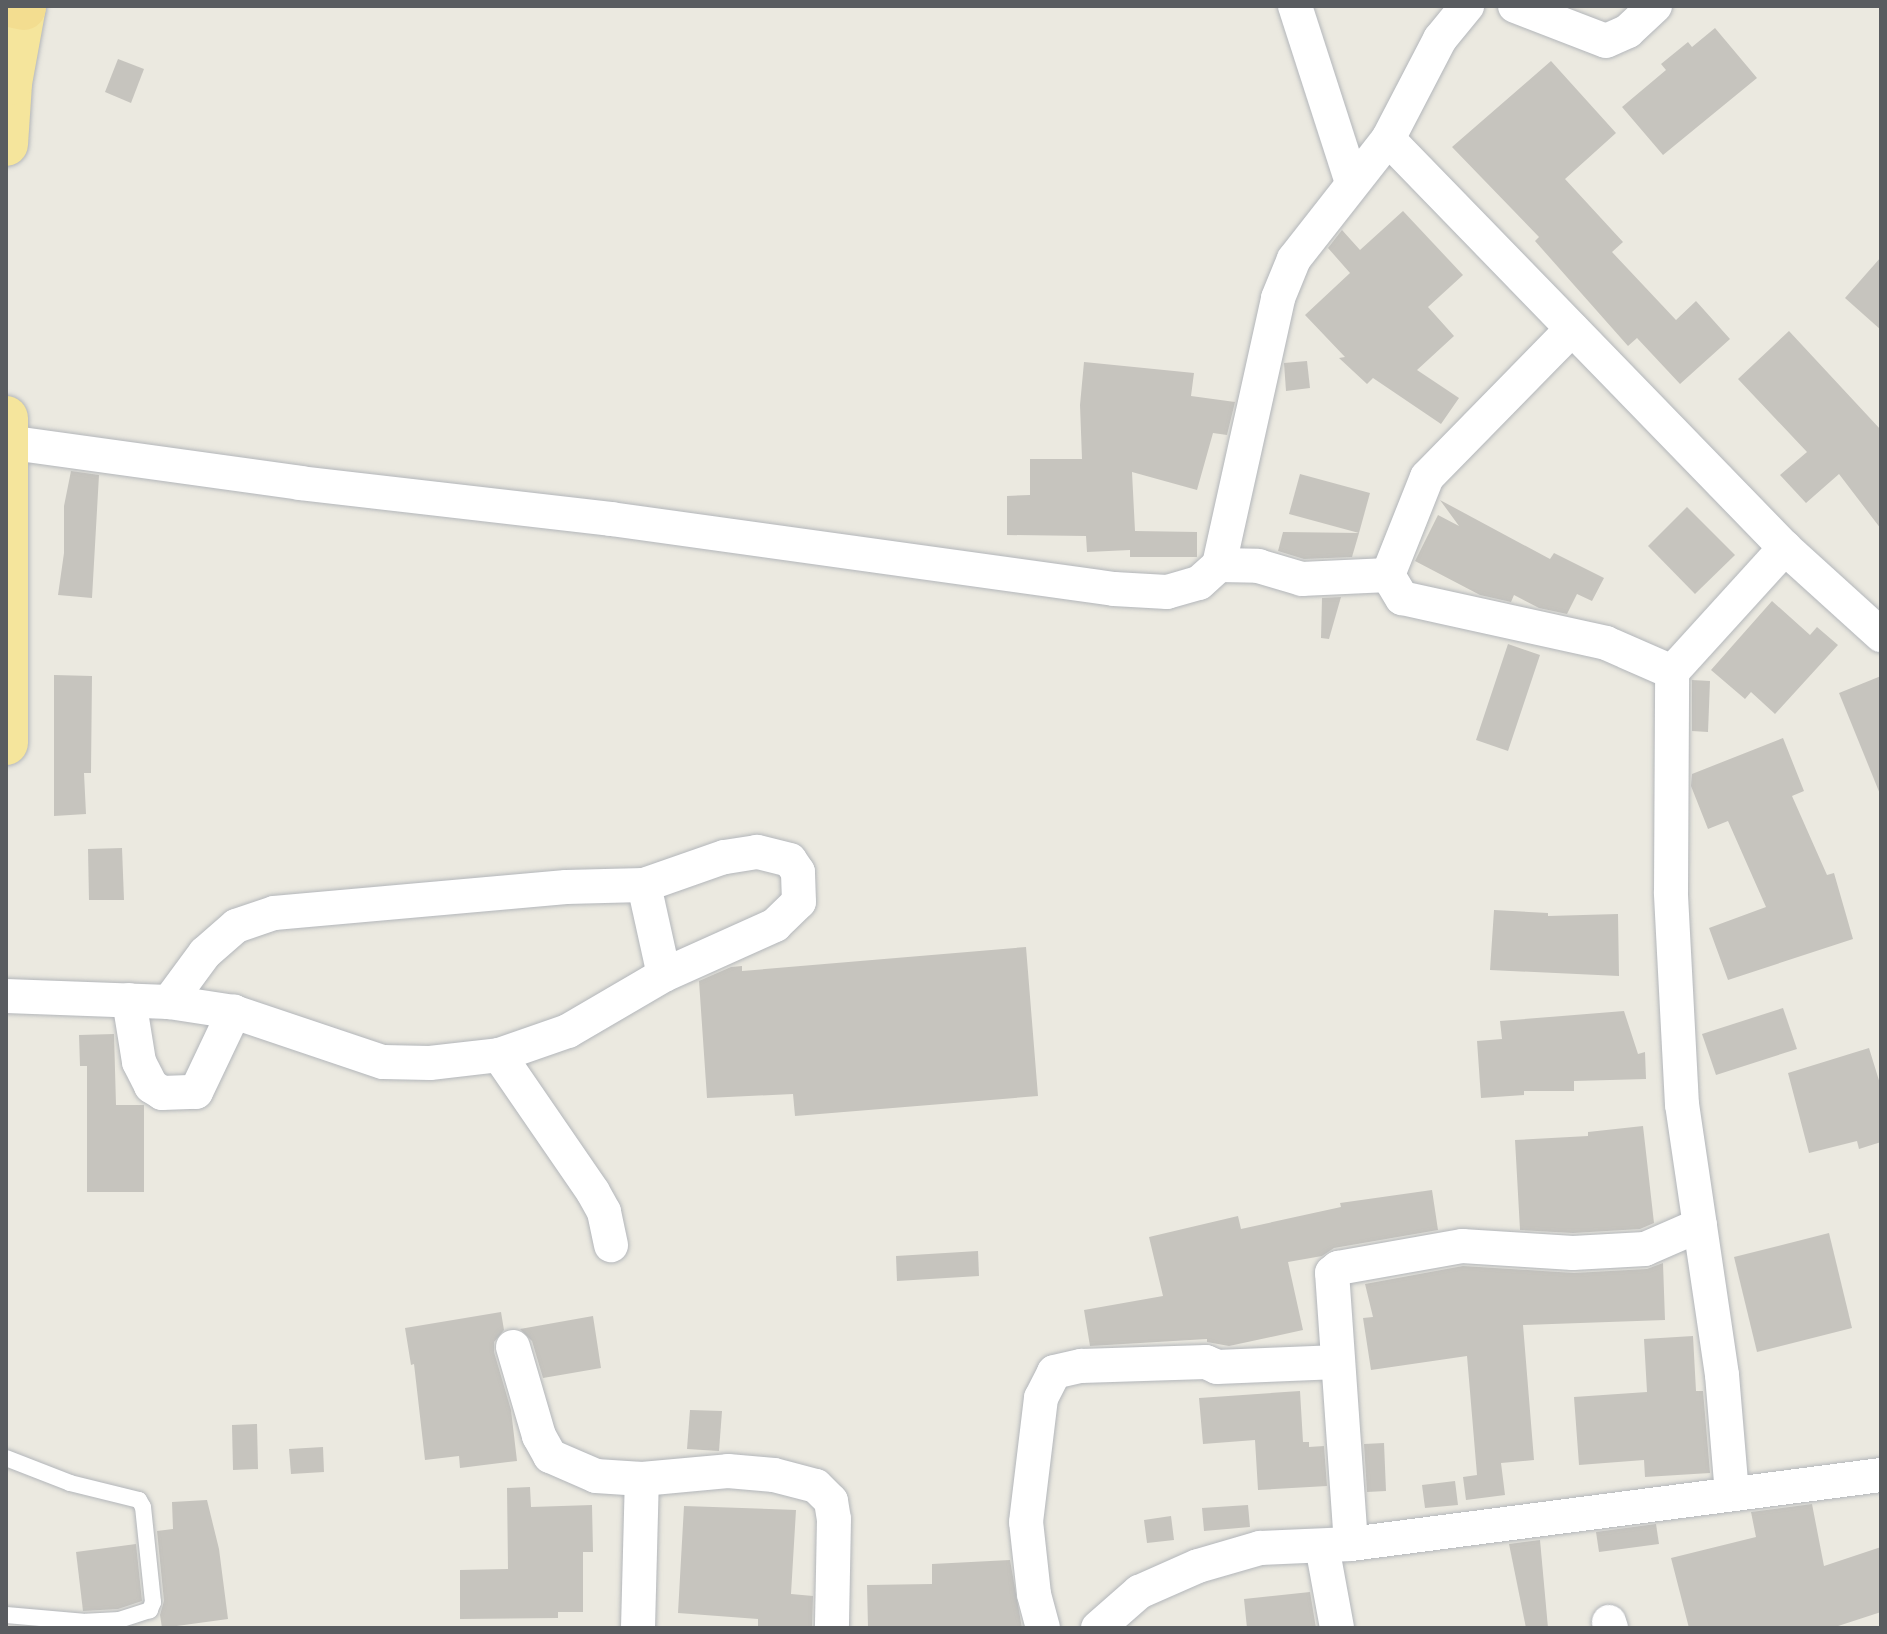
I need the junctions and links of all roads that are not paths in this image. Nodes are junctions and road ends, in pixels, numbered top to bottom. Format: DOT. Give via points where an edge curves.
graph roads {
  1 [pos="1295,6"];
  2 [pos="1467,6"];
  3 [pos="1515,6"];
  4 [pos="1655,6"];
  5 [pos="21,7"];
  6 [pos="1388,139"];
  7 [pos="6,144"];
  8 [pos="1352,183"];
  9 [pos="1572,329"];
  10 [pos="7,435"];
  11 [pos="1785,548"];
  12 [pos="1219,565"];
  13 [pos="1388,575"];
  14 [pos="1874,613"];
  15 [pos="1672,672"];
  16 [pos="6,743"];
  17 [pos="644,885"];
  18 [pos="664,975"];
  19 [pos="6,996"];
  20 [pos="129,1000"];
  21 [pos="169,1002"];
  22 [pos="234,1012"];
  23 [pos="499,1055"];
  24 [pos="1700,1225"];
  25 [pos="611,1245"];
  26 [pos="513,1347"];
  27 [pos="1338,1362"];
  28 [pos="6,1458"];
  29 [pos="1881,1475"];
  30 [pos="642,1479"];
  31 [pos="1732,1494"];
  32 [pos="1337,1545"];
  33 [pos="6,1615"];
  34 [pos="638,1628"];
  35 [pos="832,1628"];
  36 [pos="1043,1628"];
  37 [pos="1098,1628"];
  38 [pos="1337,1628"];
  1 -- 8 [label="street"];
  2 -- 6 [label="street" via="1440,39"];
  3 -- 4 [label="street" via="1606,41 1628,31"];
  5 -- 7 [label="highway"];
  6 -- 8 [label="street"];
  6 -- 9 [label="street"];
  8 -- 12 [label="street" via="1294,259 1278,298"];
  9 -- 11 [label="street"];
  9 -- 13 [label="street" via="1427,477"];
  10 -- 12 [label="street" via="1114,589 1167,592 1199,583"];
  10 -- 16 [label="highway"];
  11 -- 14 [label="street"];
  11 -- 15 [label="street"];
  12 -- 13 [label="street" via="1258,566 1302,579"];
  13 -- 15 [label="street" via="1402,598 1606,643"];
  15 -- 24 [label="street" via="1671,892 1682,1105"];
  17 -- 18 [label="street"];
  17 -- 18 [label="street" via="724,857 757,852 790,860 798,872 799,902 775,925"];
  17 -- 21 [label="street" via="274,913 236,926 205,953"];
  18 -- 23 [label="street" via="568,1031"];
  19 -- 20 [label="street"];
  20 -- 21 [label="street"];
  20 -- 22 [label="street" via="139,1062 151,1086 162,1093 196,1092"];
  21 -- 22 [label="street"];
  22 -- 23 [label="street" via="383,1062"];
  23 -- 25 [label="street" via="593,1192"];
  24 -- 27 [label="street" via="1645,1249 1573,1253 1462,1246 1338,1268 1332,1273"];
  24 -- 31 [label="street" via="1722,1375"];
  26 -- 30 [label="street" via="550,1456 596,1476"];
  27 -- 32 [label="street"];
  27 -- 36 [label="street" via="1081,1366 1054,1372 1041,1398 1026,1522"];
  28 -- 33 [label="lane" via="70,1483 139,1500 153,1602 150,1610 120,1620"];
  29 -- 31 [label="street"];
  30 -- 34 [label="street"];
  30 -- 35 [label="street" via="728,1471 816,1486 831,1501 834,1519"];
  31 -- 32 [label="street"];
  32 -- 37 [label="street" via="1260,1548 1198,1566 1139,1592"];
  32 -- 38 [label="street"];
}
